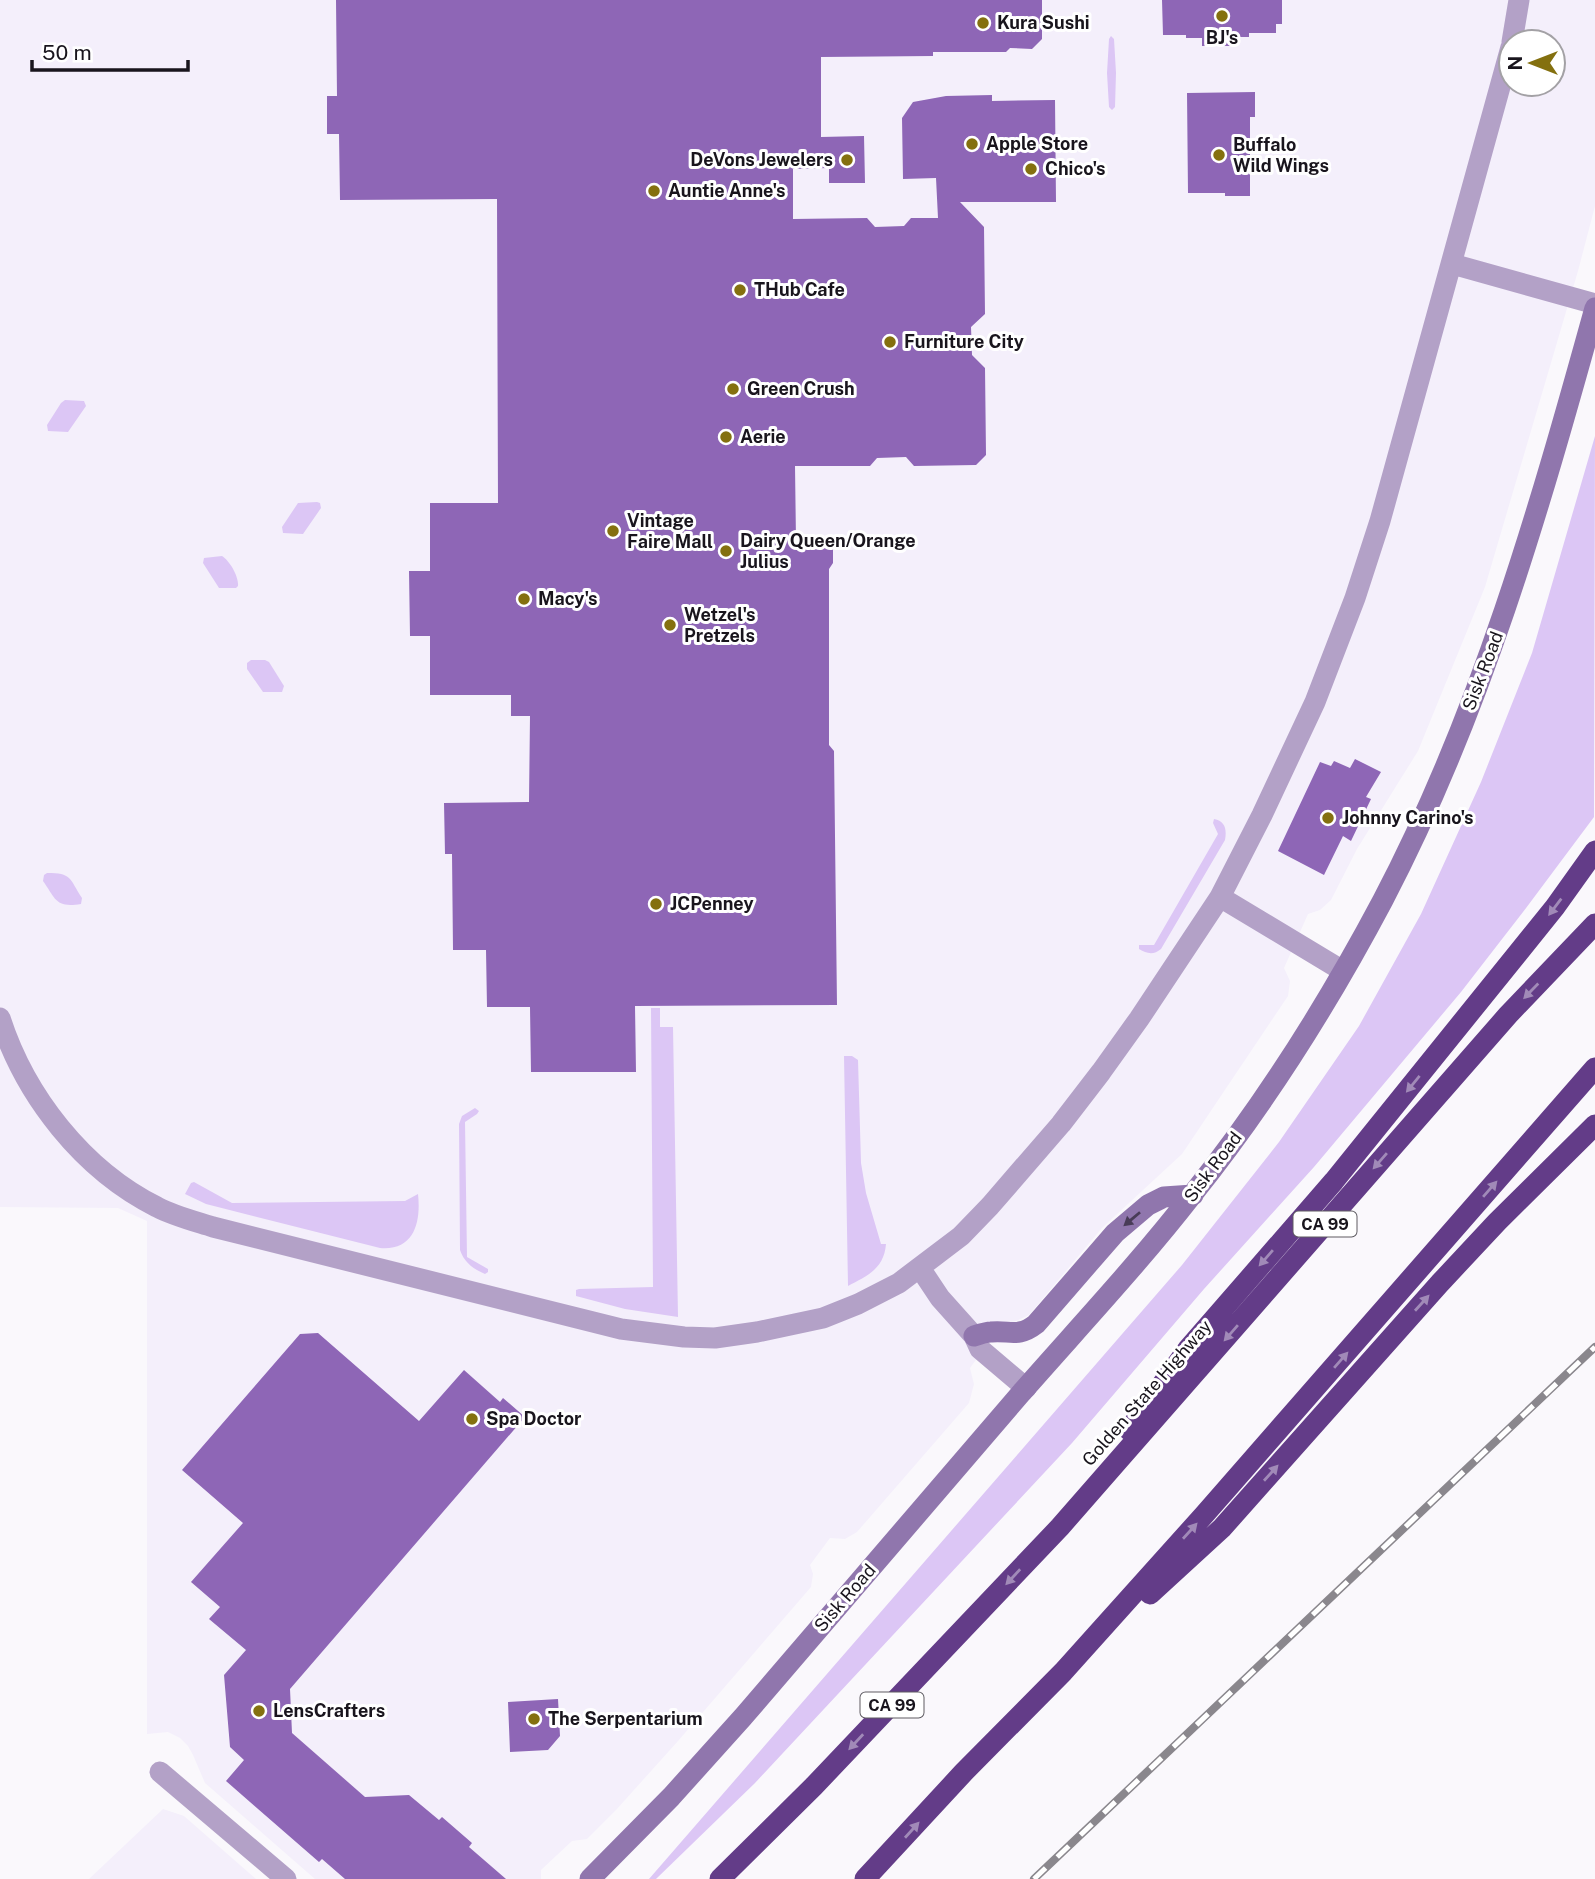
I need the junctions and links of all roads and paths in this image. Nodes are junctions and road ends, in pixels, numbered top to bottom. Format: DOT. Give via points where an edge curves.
graph roads {
  1 [pos="1519,0"];
  2 [pos="1514,28"];
  3 [pos="1497,96"];
  4 [pos="1452,264"];
  5 [pos="1595,306"];
  6 [pos="1595,852"];
  7 [pos="1220,897"];
  8 [pos="1595,924"];
  9 [pos="1343,971"];
  10 [pos="0,1018"];
  11 [pos="1595,1068"];
  12 [pos="1595,1125"];
  13 [pos="1193,1195"];
  14 [pos="920,1268"];
  15 [pos="974,1336"];
  16 [pos="1026,1388"];
  17 [pos="1060,1527"];
  18 [pos="1063,1672"];
  19 [pos="160,1772"];
  20 [pos="286,1879"];
  21 [pos="590,1879"];
  22 [pos="720,1879"];
  23 [pos="865,1879"];
  1 -- 2 [label="street"];
  3 -- 4 [label="street"];
  4 -- 5 [label="street"];
  4 -- 7 [label="street" via="1355,598 1315,702"];
  5 -- 9 [label="main road, Sisk Road" via="1519,571 1489,656 1424,817"];
  6 -- 17 [label="highway, one-way" via="1334,1181 1188,1349"];
  7 -- 9 [label="street"];
  7 -- 14 [label="street" via="1139,1019 1061,1124 961,1236"];
  8 -- 17 [label="highway, Golden State Highway / CA 99, one-way" via="1508,1015"];
  9 -- 13 [label="main road, Sisk Road" via="1264,1098"];
  10 -- 14 [label="street" via="23,1074 60,1128 83,1152 158,1208 213,1227 621,1329 684,1337 736,1336 823,1318 859,1304"];
  18 -- 11 [label="highway, one-way"];
  18 -- 12 [label="highway, one-way" via="1222,1528 1440,1283"];
  13 -- 15 [label="main road, one-way" via="1164,1197 1148,1205 1115,1233 1028,1330"];
  13 -- 16 [label="main road, Sisk Road"];
  14 -- 15 [label="street"];
  15 -- 16 [label="street" via="980,1349"];
  16 -- 21 [label="main road, Sisk Road" via="734,1727"];
  17 -- 22 [label="highway, Golden State Highway / CA 99, one-way"];
  23 -- 18 [label="highway, one-way"];
  19 -- 20 [label="street"];
}
